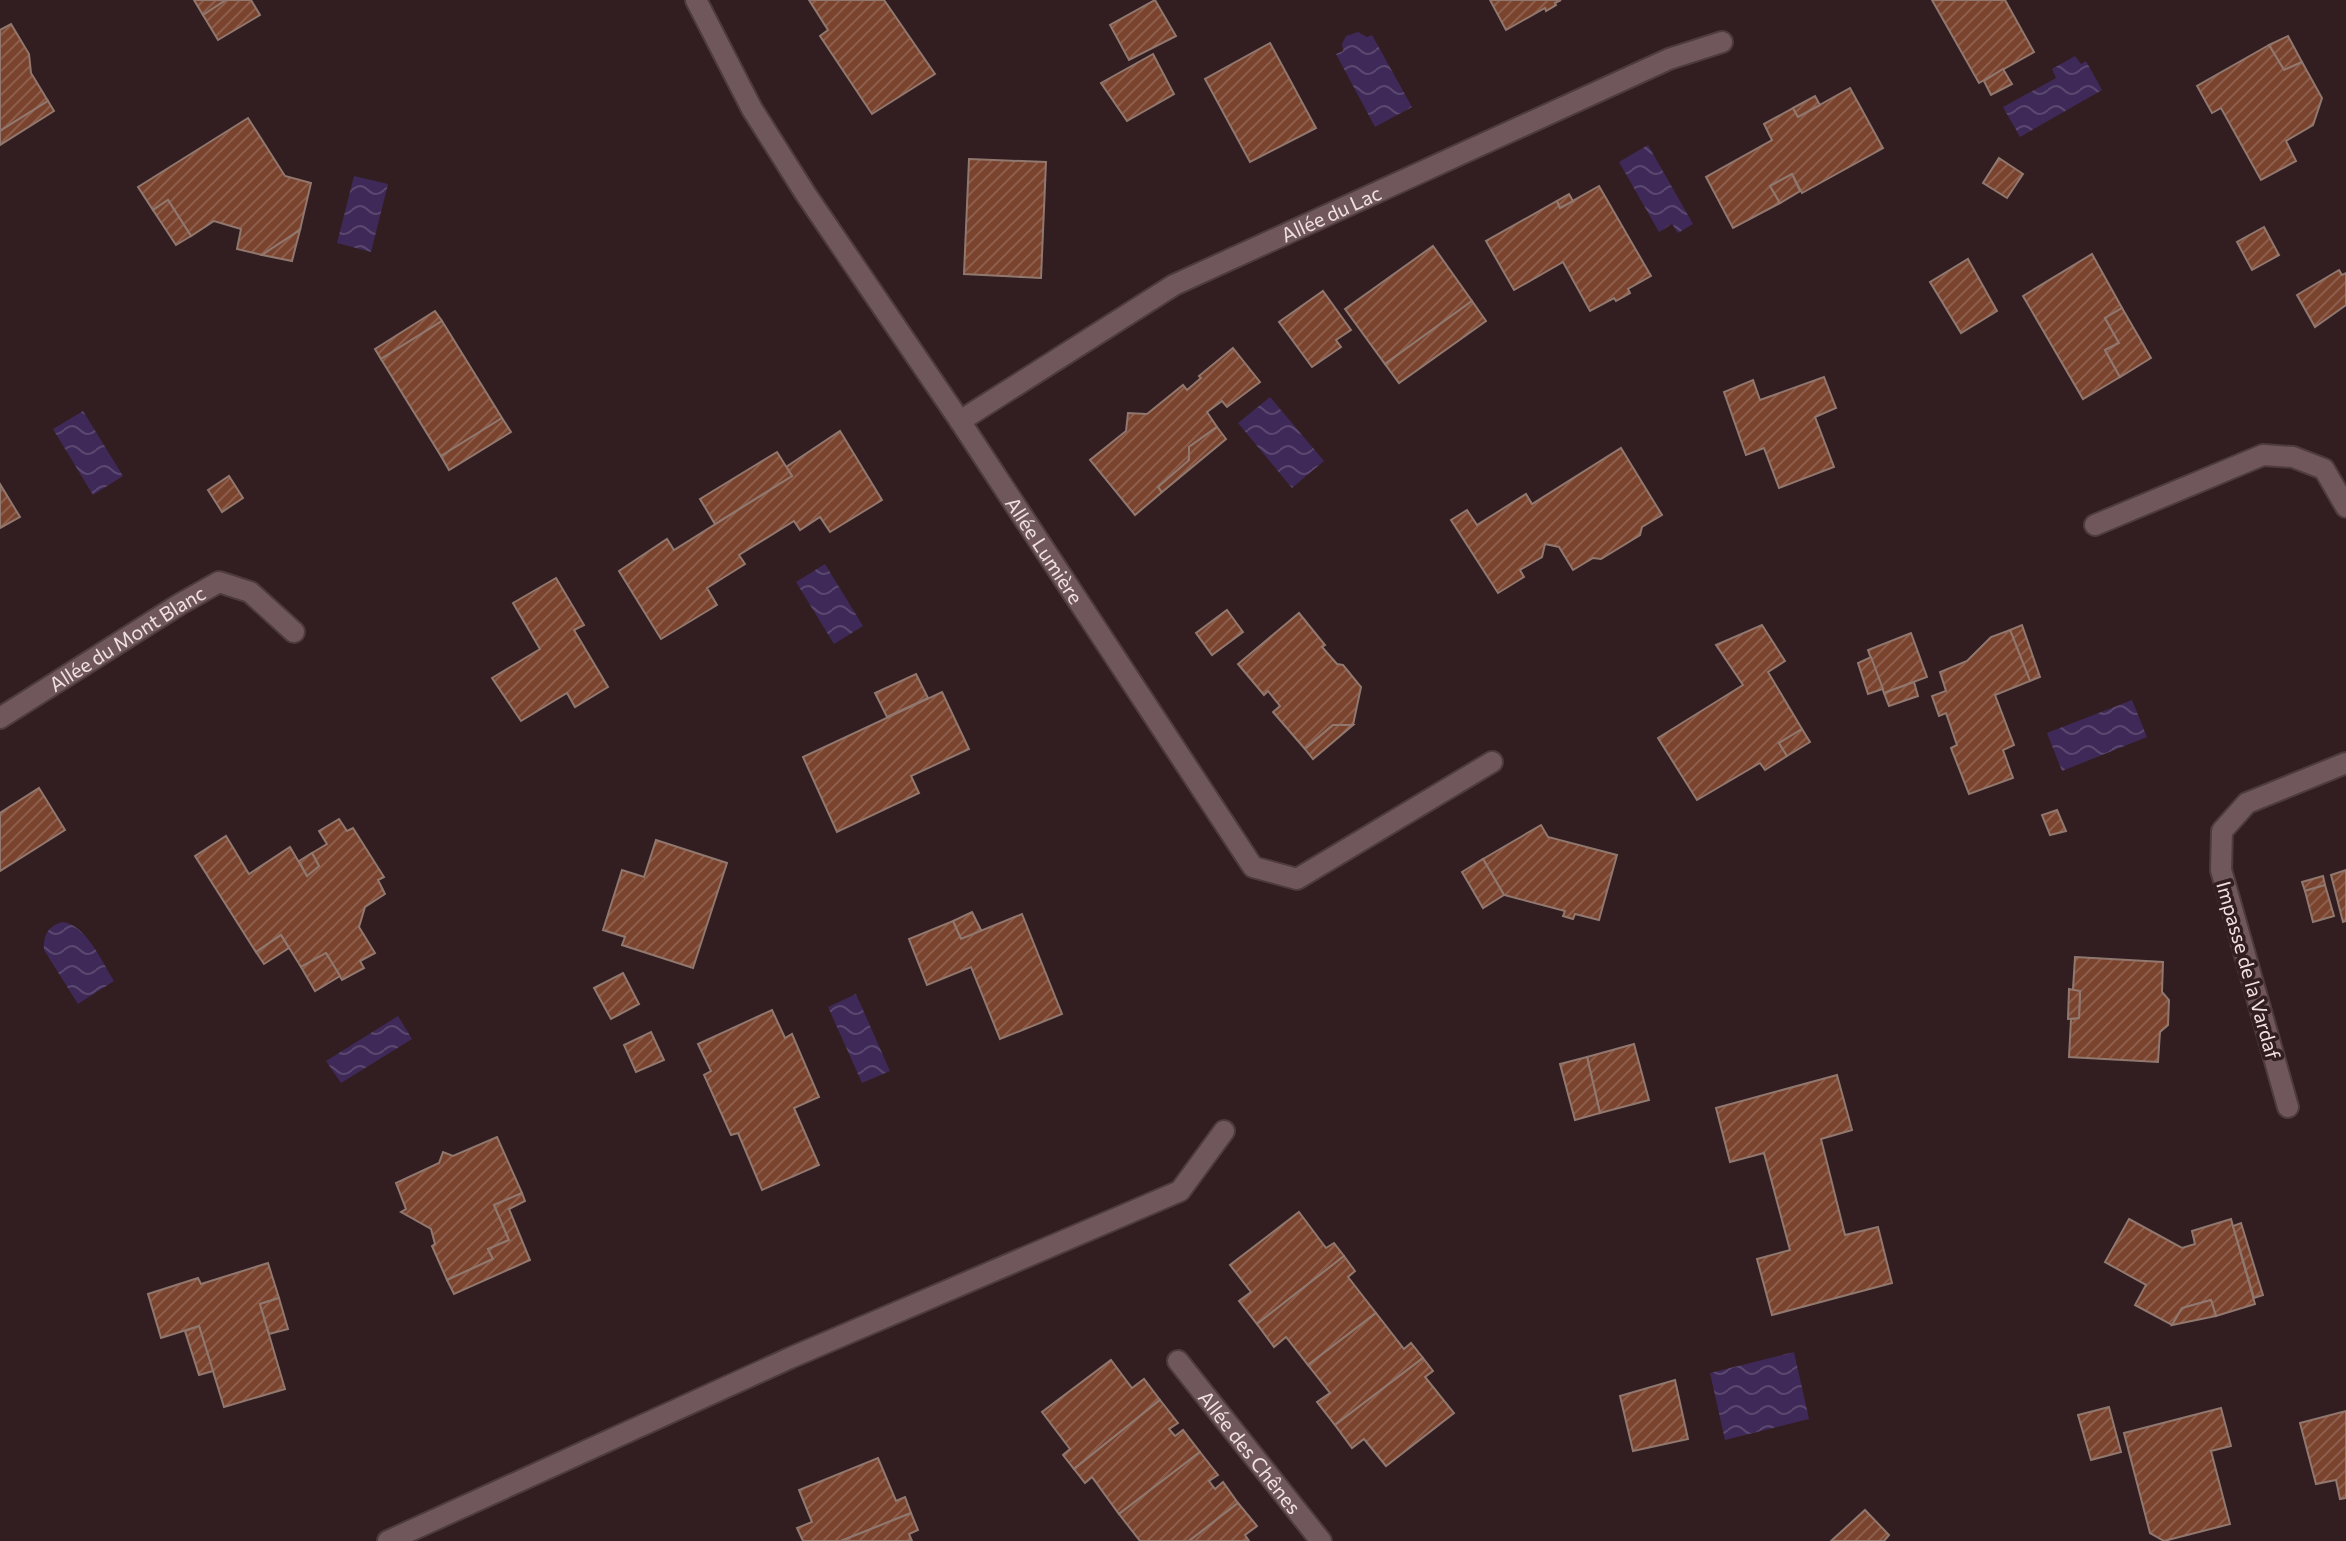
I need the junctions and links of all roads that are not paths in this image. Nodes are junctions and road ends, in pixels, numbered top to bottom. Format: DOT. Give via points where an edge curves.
graph roads {
  1 [pos="696,0"];
  2 [pos="1722,42"];
  3 [pos="960,421"];
  4 [pos="2346,507"];
  5 [pos="2095,525"];
  6 [pos="294,632"];
  7 [pos="0,718"];
  8 [pos="1492,762"];
  9 [pos="2346,763"];
  10 [pos="2288,1107"];
  11 [pos="1224,1131"];
  12 [pos="1178,1361"];
  13 [pos="388,1541"];
  14 [pos="1321,1541"];
  1 -- 3 [label="street, Allée Lumière" via="805,193"];
  2 -- 3 [label="street, Allée du Lac" via="1655,65 1174,285"];
  3 -- 8 [label="street, Allée Lumière" via="1253,867 1297,879"];
  4 -- 5 [label="street" via="2324,469 2293,457 2263,455"];
  6 -- 7 [label="street, Allée du Mont Blanc" via="250,592 219,582"];
  9 -- 10 [label="street, Impasse de la Vardaf" via="2247,803 2222,831 2221,870"];
  11 -- 13 [label="street" via="1180,1191 790,1358"];
  12 -- 14 [label="street, Allée des Chênes"];
}
